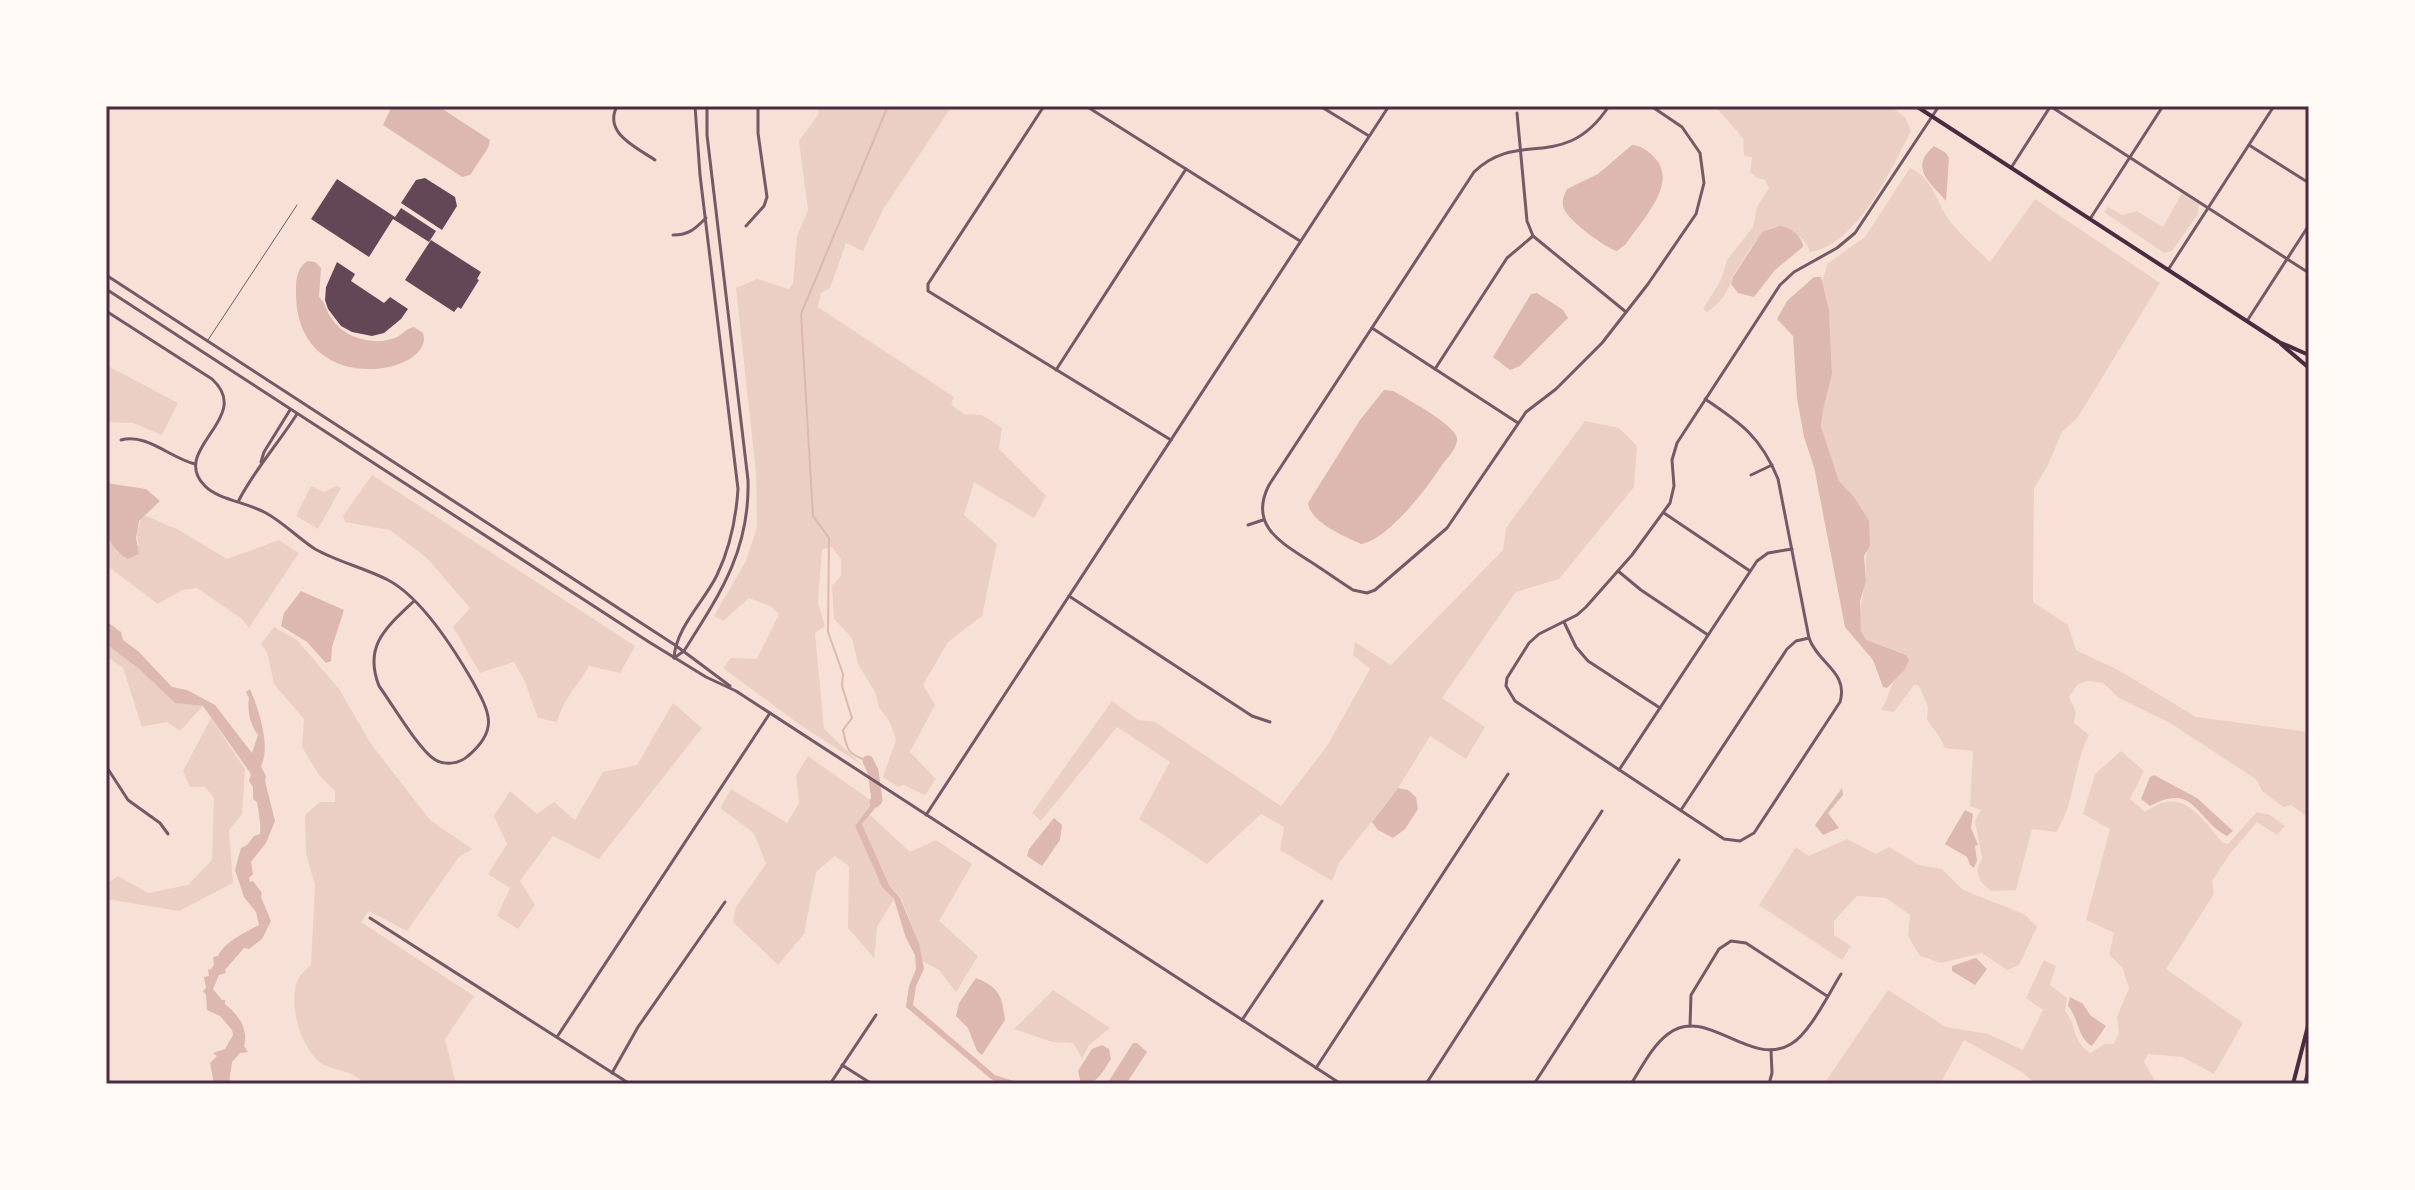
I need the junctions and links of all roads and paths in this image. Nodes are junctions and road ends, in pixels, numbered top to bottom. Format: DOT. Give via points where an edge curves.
graph roads {
  1 [pos="617,106"];
  2 [pos="695,106"];
  3 [pos="707,106"];
  4 [pos="758,106"];
  5 [pos="1044,106"];
  6 [pos="1086,106"];
  7 [pos="1320,106"];
  8 [pos="1389,106"];
  9 [pos="1609,106"];
  10 [pos="1651,106"];
  11 [pos="1916,106"];
  12 [pos="1939,106"];
  13 [pos="2050,106"];
  14 [pos="2163,106"];
  15 [pos="2274,106"];
  16 [pos="1517,113"];
  17 [pos="1933,117"];
  18 [pos="1369,136"];
  19 [pos="2249,145"];
  20 [pos="1520,151"];
  21 [pos="2130,157"];
  22 [pos="655,160"];
  23 [pos="2011,168"];
  24 [pos="1186,169"];
  25 [pos="2309,183"];
  26 [pos="297,205"];
  27 [pos="2208,208"];
  28 [pos="706,218"];
  29 [pos="2090,219"];
  30 [pos="2309,225"];
  31 [pos="746,226"];
  32 [pos="673,235"];
  33 [pos="1533,236"];
  34 [pos="1300,241"];
  35 [pos="2287,259"];
  36 [pos="2168,270"];
  37 [pos="2309,273"];
  38 [pos="106,275"];
  39 [pos="106,289"];
  40 [pos="106,311"];
  41 [pos="1626,312"];
  42 [pos="2247,321"];
  43 [pos="1372,328"];
  44 [pos="207,341"];
  45 [pos="2279,342"];
  46 [pos="2309,355"];
  47 [pos="2309,368"];
  48 [pos="1435,369"];
  49 [pos="1056,370"];
  50 [pos="739,396"];
  51 [pos="728,398"];
  52 [pos="1705,399"];
  53 [pos="291,409"];
  54 [pos="298,413"];
  55 [pos="1518,423"];
  56 [pos="277,430"];
  57 [pos="283,435"];
  58 [pos="121,440"];
  59 [pos="1171,440"];
  60 [pos="261,462"];
  61 [pos="196,464"];
  62 [pos="1772,465"];
  63 [pos="1751,475"];
  64 [pos="239,500"];
  65 [pos="1663,512"];
  66 [pos="1264,520"];
  67 [pos="1248,525"];
  68 [pos="733,530"];
  69 [pos="744,533"];
  70 [pos="1792,549"];
  71 [pos="1618,571"];
  72 [pos="1750,571"];
  73 [pos="1069,596"];
  74 [pos="414,601"];
  75 [pos="1564,622"];
  76 [pos="1708,635"];
  77 [pos="1809,638"];
  78 [pos="675,645"];
  79 [pos="684,651"];
  80 [pos="674,658"];
  81 [pos="736,691"];
  82 [pos="1660,708"];
  83 [pos="770,713"];
  84 [pos="1270,722"];
  85 [pos="106,766"];
  86 [pos="1619,770"];
  87 [pos="1508,774"];
  88 [pos="1681,810"];
  89 [pos="1602,811"];
  90 [pos="926,815"];
  91 [pos="168,834"];
  92 [pos="1679,860"];
  93 [pos="1322,901"];
  94 [pos="725,902"];
  95 [pos="370,918"];
  96 [pos="1841,974"];
  97 [pos="1827,996"];
  98 [pos="876,1015"];
  99 [pos="1242,1020"];
  100 [pos="2309,1022"];
  101 [pos="1690,1026"];
  102 [pos="557,1037"];
  103 [pos="1771,1050"];
  104 [pos="842,1065"];
  105 [pos="1316,1068"];
  106 [pos="2309,1069"];
  107 [pos="612,1073"];
  108 [pos="630,1084"];
  109 [pos="830,1084"];
  110 [pos="872,1084"];
  111 [pos="1341,1084"];
  112 [pos="1426,1084"];
  113 [pos="1534,1084"];
  114 [pos="1631,1084"];
  115 [pos="1769,1084"];
  116 [pos="2293,1084"];
  117 [pos="2305,1084"];
  1 -- 22 [label="street" via="613,120 618,132"];
  2 -- 28 [label="street"];
  3 -- 50 [label="street"];
  4 -- 31 [label="street" via="767,197"];
  5 -- 49 [label="street" via="928,291"];
  6 -- 24 [label="street"];
  7 -- 18 [label="street"];
  8 -- 18 [label="street"];
  9 -- 20 [label="street" via="1575,140"];
  10 -- 41 [label="street" via="1682,127 1696,145 1704,172 1703,195 1696,214"];
  11 -- 17 [label="main road"];
  12 -- 17 [label="street"];
  13 -- 21 [label="street"];
  13 -- 23 [label="street"];
  14 -- 21 [label="street"];
  15 -- 19 [label="street"];
  16 -- 20 [label="street"];
  17 -- 23 [label="main road"];
  17 -- 52 [label="street" via="1855,233 1780,285"];
  18 -- 34 [label="street"];
  19 -- 25 [label="street"];
  19 -- 27 [label="street"];
  20 -- 33 [label="street"];
  20 -- 43 [label="street" via="1498,155 1474,172"];
  21 -- 27 [label="street"];
  21 -- 29 [label="street"];
  23 -- 29 [label="main road"];
  24 -- 34 [label="street"];
  24 -- 49 [label="street"];
  26 -- 44 [label="lane"];
  27 -- 35 [label="street"];
  27 -- 36 [label="street"];
  28 -- 32 [label="street" via="695,230"];
  28 -- 51 [label="street"];
  29 -- 36 [label="main road"];
  30 -- 35 [label="street"];
  33 -- 41 [label="street"];
  33 -- 48 [label="street" via="1507,258"];
  34 -- 59 [label="street"];
  35 -- 37 [label="street"];
  35 -- 42 [label="street"];
  36 -- 42 [label="main road"];
  38 -- 44 [label="street"];
  39 -- 53 [label="street"];
  40 -- 61 [label="street" via="212,379 223,393 225,408"];
  41 -- 55 [label="street" via="1602,343"];
  42 -- 45 [label="main road"];
  43 -- 48 [label="street"];
  43 -- 66 [label="street" via="1269,485"];
  44 -- 78 [label="street"];
  45 -- 46 [label="main road"];
  45 -- 47 [label="main road"];
  48 -- 55 [label="street"];
  49 -- 59 [label="street"];
  50 -- 51 [label="street"];
  50 -- 69 [label="street" via="748,480"];
  51 -- 68 [label="street" via="738,489"];
  52 -- 62 [label="street" via="1746,428"];
  52 -- 65 [label="street" via="1674,451 1673,495"];
  53 -- 54 [label="street"];
  53 -- 56 [label="street"];
  54 -- 57 [label="street"];
  54 -- 80 [label="street"];
  55 -- 66 [label="street" via="1447,528 1375,590 1353,590 1280,542"];
  56 -- 57 [label="street"];
  56 -- 60 [label="street"];
  57 -- 60 [label="street"];
  58 -- 61 [label="street" via="145,441"];
  59 -- 73 [label="street"];
  60 -- 64 [label="street"];
  61 -- 64 [label="street" via="200,480 213,493"];
  62 -- 63 [label="street"];
  62 -- 70 [label="street"];
  64 -- 74 [label="street" via="267,513 316,549 390,581"];
  65 -- 71 [label="street"];
  65 -- 72 [label="street"];
  66 -- 67 [label="street"];
  68 -- 69 [label="street"];
  68 -- 78 [label="street" via="718,573"];
  69 -- 79 [label="street" via="729,578"];
  70 -- 72 [label="street" via="1762,556"];
  70 -- 77 [label="street"];
  71 -- 75 [label="street" via="1586,607"];
  71 -- 76 [label="street"];
  72 -- 76 [label="street"];
  73 -- 84 [label="street" via="1252,716"];
  73 -- 90 [label="street"];
  74 -- 74 [label="street" via="457,656 489,716 485,737 459,762 441,762 428,754 375,677 379,638"];
  75 -- 82 [label="street" via="1588,661"];
  75 -- 86 [label="street" via="1529,643 1506,686 1515,701"];
  76 -- 82 [label="street"];
  77 -- 88 [label="street" via="1787,649"];
  77 -- 88 [label="street" via="1816,654 1839,675 1843,693 1754,833 1732,842"];
  78 -- 79 [label="street"];
  78 -- 80 [label="street"];
  79 -- 80 [label="street"];
  79 -- 81 [label="street"];
  80 -- 81 [label="street"];
  81 -- 83 [label="street"];
  82 -- 86 [label="street"];
  83 -- 90 [label="street"];
  83 -- 102 [label="street"];
  85 -- 91 [label="street" via="128,800"];
  86 -- 88 [label="street"];
  87 -- 105 [label="street"];
  89 -- 112 [label="street"];
  90 -- 99 [label="street"];
  92 -- 113 [label="street"];
  93 -- 99 [label="street"];
  94 -- 107 [label="street"];
  95 -- 102 [label="street"];
  96 -- 97 [label="street"];
  97 -- 101 [label="street" via="1746,943 1731,941 1719,949 1694,987"];
  97 -- 103 [label="street" via="1799,1038"];
  98 -- 104 [label="street"];
  99 -- 105 [label="street"];
  100 -- 116 [label="main road"];
  101 -- 103 [label="street"];
  101 -- 114 [label="street" via="1666,1035"];
  102 -- 107 [label="street"];
  103 -- 115 [label="street"];
  104 -- 109 [label="street"];
  104 -- 110 [label="street"];
  105 -- 111 [label="street"];
  106 -- 117 [label="main road"];
  107 -- 108 [label="street"];
}
